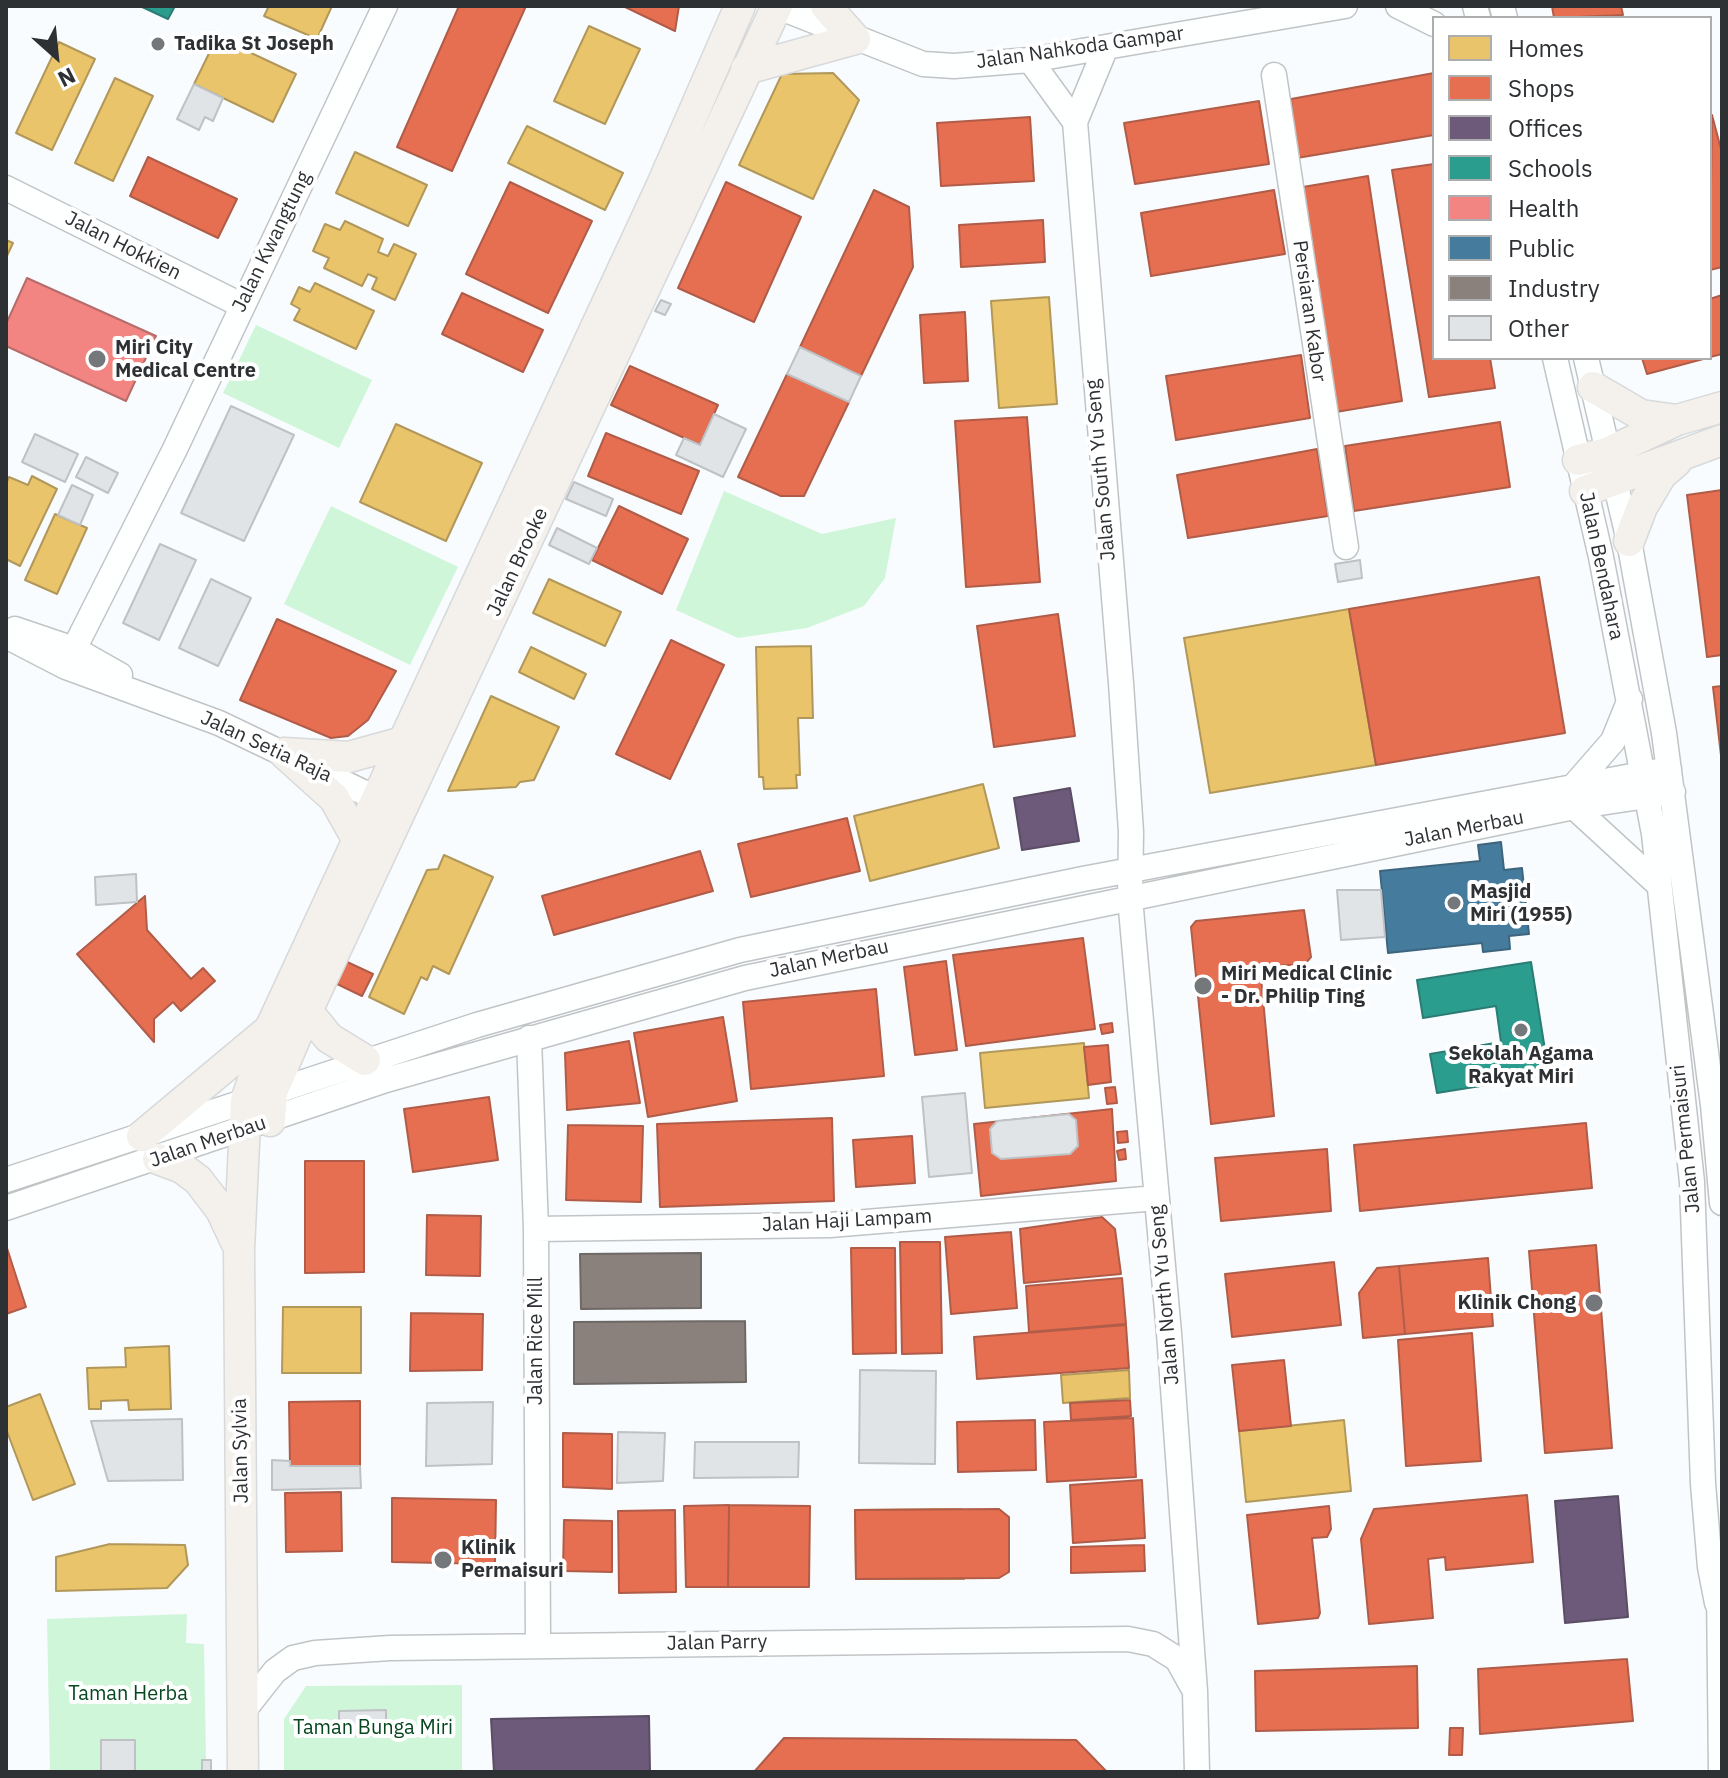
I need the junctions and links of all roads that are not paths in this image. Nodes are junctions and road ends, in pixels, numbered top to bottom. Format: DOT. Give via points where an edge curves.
graph roads {
  1 [pos="385,6"];
  2 [pos="740,6"];
  3 [pos="776,6"];
  4 [pos="826,6"];
  5 [pos="1345,6"];
  6 [pos="1398,6"];
  7 [pos="1432,23"];
  8 [pos="855,39"];
  9 [pos="1106,47"];
  10 [pos="1030,60"];
  11 [pos="746,69"];
  12 [pos="1274,75"];
  13 [pos="1075,122"];
  14 [pos="6,188"];
  15 [pos="241,305"];
  16 [pos="1556,360"];
  17 [pos="1589,372"];
  18 [pos="1722,407"];
  19 [pos="1677,420"];
  20 [pos="1722,440"];
  21 [pos="1687,453"];
  22 [pos="1592,456"];
  23 [pos="1599,487"];
  24 [pos="1629,541"];
  25 [pos="1346,547"];
  26 [pos="6,625"];
  27 [pos="6,636"];
  28 [pos="74,649"];
  29 [pos="29,650"];
  30 [pos="111,684"];
  31 [pos="156,697"];
  32 [pos="1630,699"];
  33 [pos="403,742"];
  34 [pos="284,753"];
  35 [pos="1671,781"];
  36 [pos="1646,785"];
  37 [pos="1573,797"];
  38 [pos="388,805"];
  39 [pos="357,839"];
  40 [pos="1131,869"];
  41 [pos="1659,885"];
  42 [pos="1130,898"];
  43 [pos="307,1011"];
  44 [pos="270,1029"];
  45 [pos="529,1038"];
  46 [pos="365,1060"];
  47 [pos="1718,1108"];
  48 [pos="258,1111"];
  49 [pos="150,1148"];
  50 [pos="6,1180"];
  51 [pos="1157,1198"];
  52 [pos="1722,1203"];
  53 [pos="6,1208"];
  54 [pos="536,1229"];
  55 [pos="239,1250"];
  56 [pos="1712,1489"];
  57 [pos="1722,1544"];
  58 [pos="1722,1565"];
  59 [pos="1717,1603"];
  60 [pos="538,1645"];
  61 [pos="1195,1691"];
  62 [pos="241,1714"];
  63 [pos="1721,1765"];
  64 [pos="243,1772"];
  65 [pos="1197,1772"];
  1 -- 15 [label="street, Jalan Kwangtung"];
  2 -- 33 [label="main road, Jalan Brooke"];
  3 -- 8 [label="street, Jalan Nahkoda Gampar"];
  3 -- 11 [label="main road, Jalan Brooke"];
  4 -- 8 [label="main road"];
  5 -- 9 [label="street, Jalan Nahkoda Gampar"];
  6 -- 7 [label="street"];
  8 -- 10 [label="street, Jalan Nahkoda Gampar" via="923,64"];
  8 -- 11 [label="main road"];
  9 -- 10 [label="street, Jalan Nahkoda Gampar"];
  9 -- 13 [label="street, Jalan South Yu Seng"];
  10 -- 13 [label="street"];
  11 -- 38 [label="main road, Jalan Brooke"];
  12 -- 25 [label="street, Persiaran Kabor"];
  13 -- 40 [label="street, Jalan South Yu Seng"];
  14 -- 15 [label="street, Jalan Hokkien"];
  15 -- 28 [label="street, Jalan Kwangtung"];
  16 -- 22 [label="street, Jalan Bendahara"];
  17 -- 19 [label="main road" via="1641,415"];
  17 -- 22 [label="street, Jalan Bendahara"];
  18 -- 19 [label="main road"];
  19 -- 22 [label="main road"];
  20 -- 21 [label="main road"];
  21 -- 23 [label="main road"];
  21 -- 24 [label="main road" via="1661,475"];
  22 -- 23 [label="street, Jalan Bendahara"];
  23 -- 24 [label="street, Jalan Bendahara"];
  23 -- 32 [label="street, Jalan Bendahara"];
  24 -- 35 [label="street, Jalan Bendahara"];
  26 -- 28 [label="street, Jalan Setia Raja"];
  27 -- 29 [label="street, Jalan Setia Raja"];
  28 -- 29 [label="street"];
  28 -- 30 [label="street" via="90,671"];
  28 -- 31 [label="street, Jalan Setia Raja"];
  29 -- 30 [label="street, Jalan Setia Raja"];
  30 -- 31 [label="street, Jalan Setia Raja"];
  31 -- 34 [label="street, Jalan Setia Raja"];
  32 -- 36 [label="street, Jalan Bendahara"];
  32 -- 37 [label="street" via="1613,741"];
  33 -- 34 [label="main road" via="349,757"];
  33 -- 38 [label="main road, Jalan Brooke"];
  34 -- 38 [label="street, Jalan Setia Raja"];
  34 -- 39 [label="main road" via="334,798"];
  35 -- 36 [label="street, Jalan Merbau"];
  35 -- 47 [label="street, Jalan Permaisuri"];
  36 -- 37 [label="street, Jalan Merbau"];
  36 -- 41 [label="street, Jalan Permaisuri"];
  37 -- 40 [label="street, Jalan Merbau"];
  37 -- 41 [label="street"];
  37 -- 42 [label="street, Jalan Merbau"];
  38 -- 39 [label="main road, Jalan Brooke"];
  38 -- 43 [label="main road, Jalan Brooke"];
  39 -- 44 [label="main road, Jalan Brooke"];
  40 -- 42 [label="street, Jalan South Yu Seng"];
  40 -- 46 [label="street, Jalan Merbau" via="740,950"];
  41 -- 56 [label="street, Jalan Permaisuri" via="1692,1182"];
  42 -- 45 [label="street, Jalan Merbau" via="745,978"];
  42 -- 51 [label="street, Jalan North Yu Seng"];
  43 -- 46 [label="main road" via="329,1038"];
  43 -- 48 [label="main road, Jalan Brooke"];
  44 -- 48 [label="main road, Jalan Brooke"];
  44 -- 49 [label="main road"];
  45 -- 48 [label="street, Jalan Merbau"];
  45 -- 54 [label="street, Jalan Rice Mill"];
  46 -- 48 [label="street, Jalan Merbau"];
  47 -- 52 [label="street, Jalan Permaisuri"];
  48 -- 49 [label="street, Jalan Merbau"];
  48 -- 55 [label="main road, Jalan Sylvia"];
  49 -- 50 [label="street, Jalan Merbau"];
  49 -- 53 [label="street, Jalan Merbau"];
  49 -- 55 [label="main road" via="198,1180 221,1210"];
  51 -- 54 [label="street, Jalan Haji Lampam" via="830,1225"];
  51 -- 61 [label="street, Jalan North Yu Seng"];
  54 -- 60 [label="street, Jalan Rice Mill"];
  55 -- 62 [label="main road, Jalan Sylvia"];
  56 -- 57 [label="street"];
  56 -- 59 [label="street" via="1710,1567"];
  58 -- 59 [label="street"];
  59 -- 63 [label="street"];
  60 -- 61 [label="street, Jalan Parry" via="1128,1639 1153,1644 1177,1659"];
  60 -- 62 [label="street, Jalan Parry" via="293,1658 275,1671"];
  61 -- 65 [label="street, Jalan North Yu Seng"];
  62 -- 64 [label="main road, Jalan Sylvia"];
}
